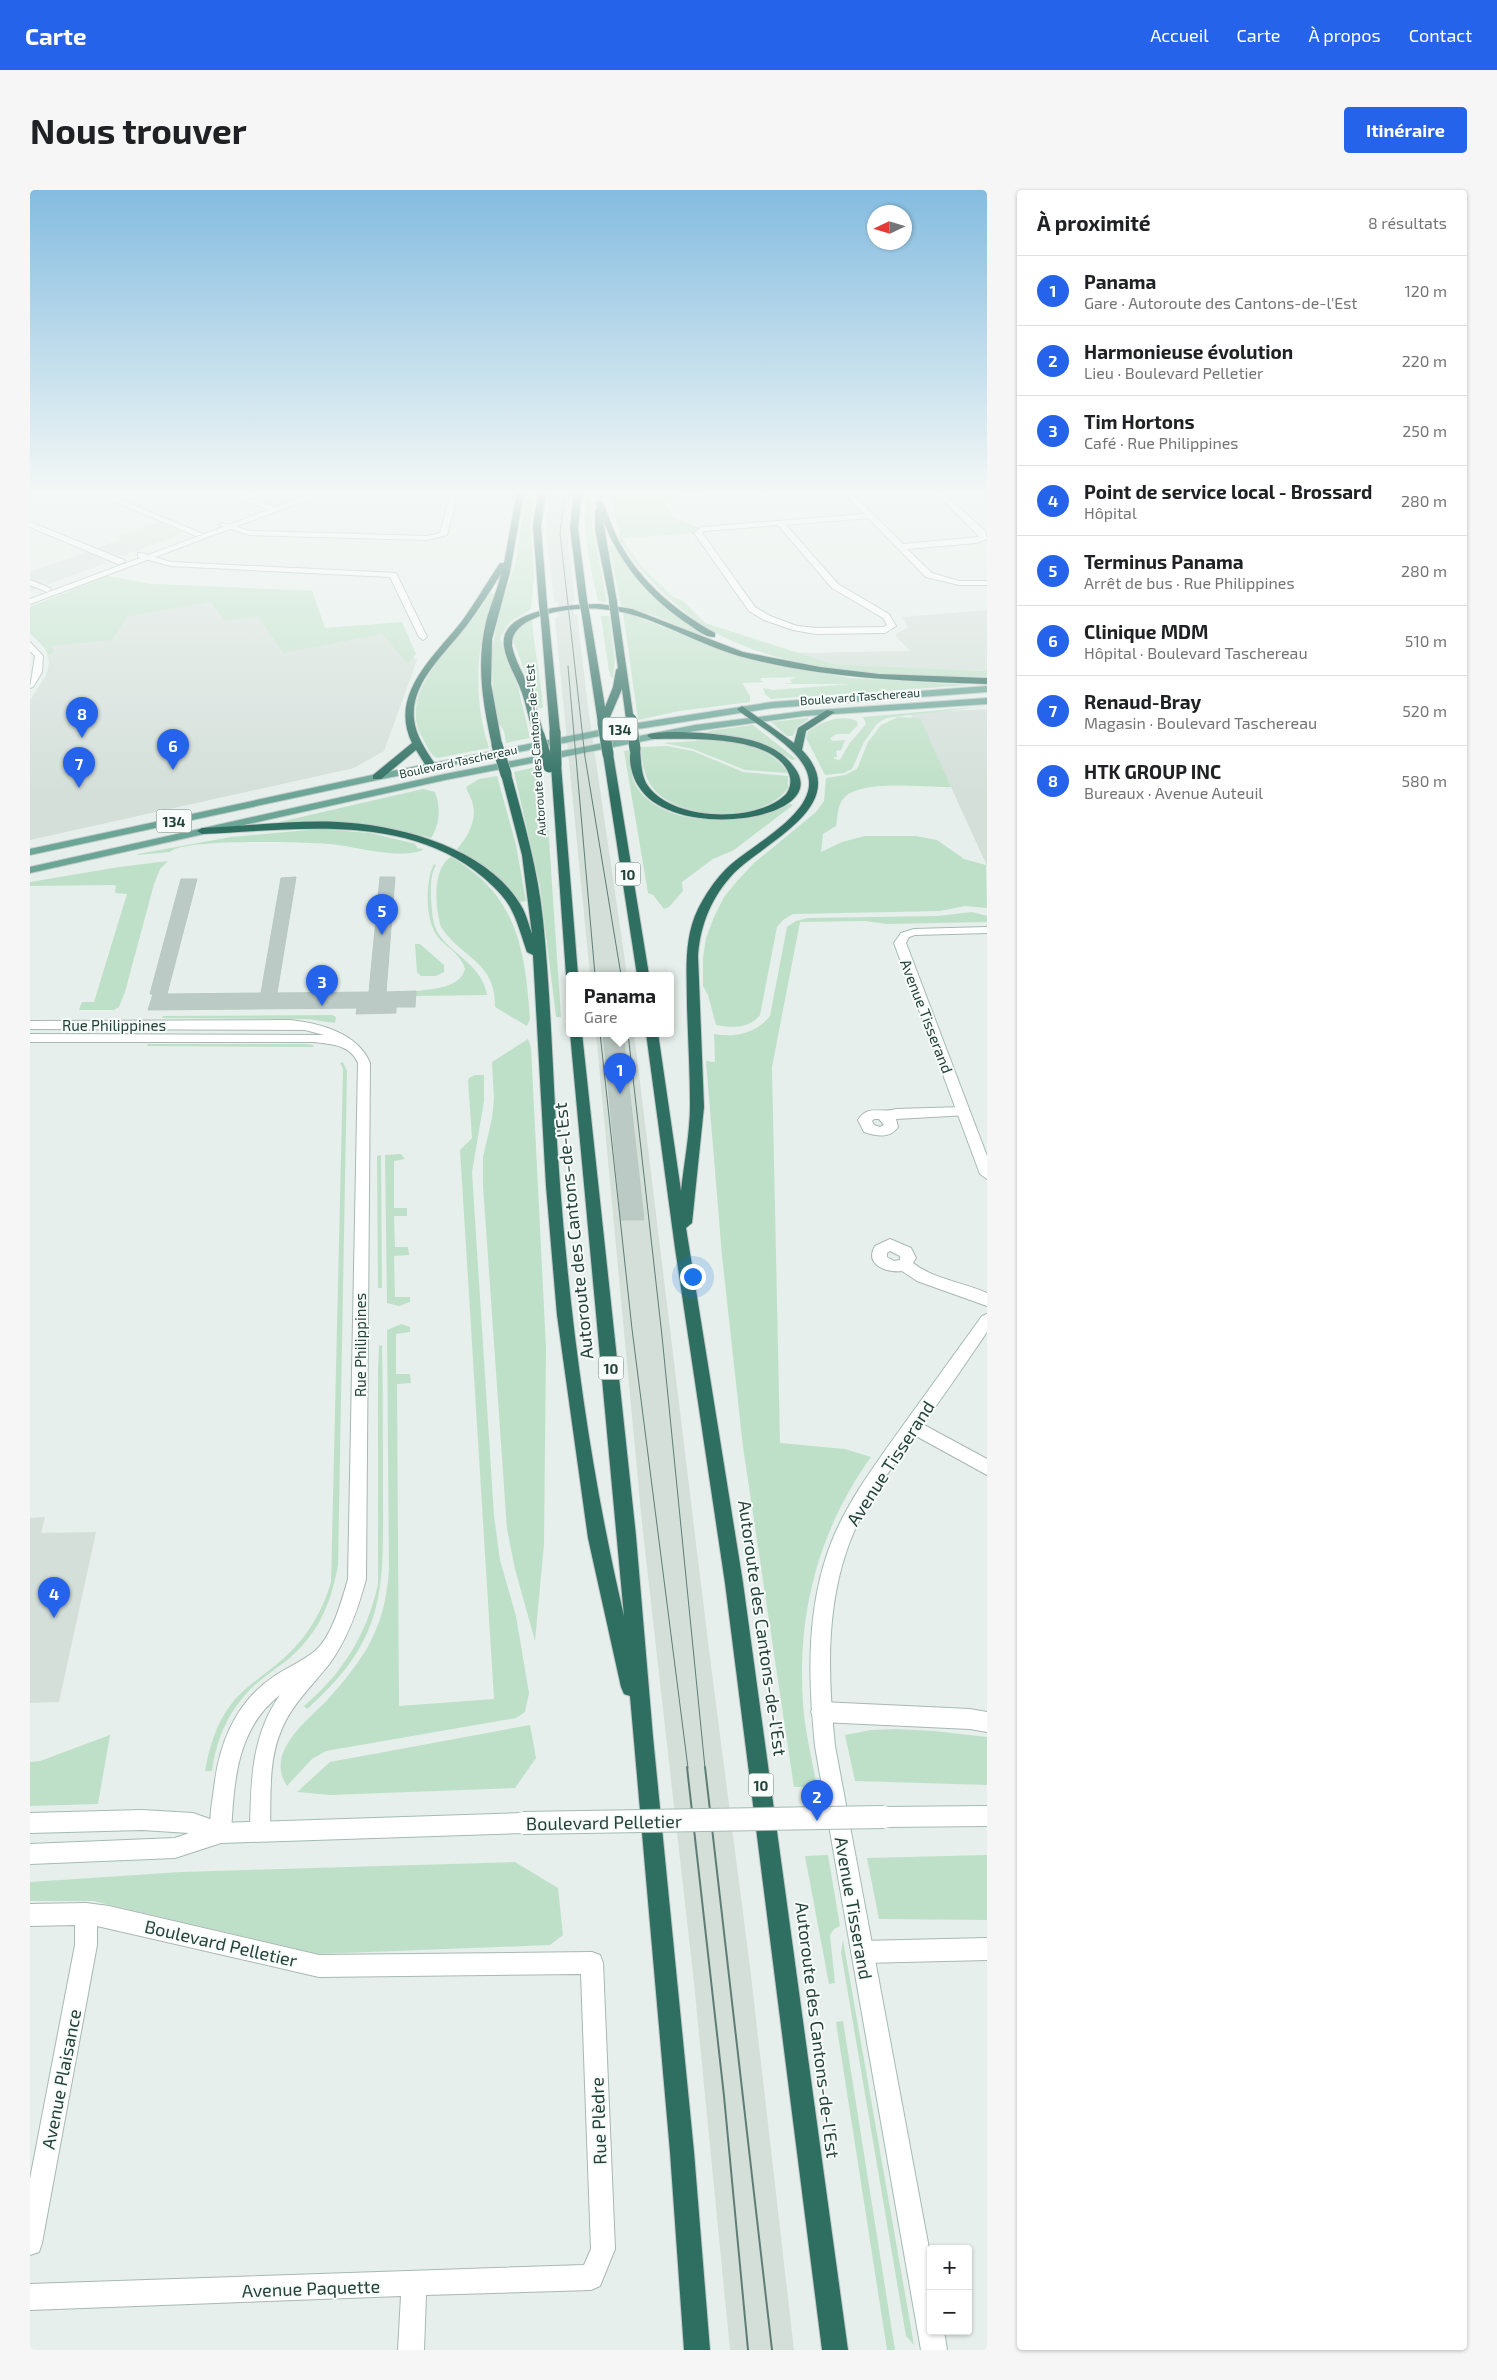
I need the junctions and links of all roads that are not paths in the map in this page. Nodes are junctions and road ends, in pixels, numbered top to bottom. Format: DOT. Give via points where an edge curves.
graph roads {
  1 [pos="42,593"];
  2 [pos="49,593"];
  3 [pos="402,593"];
  4 [pos="485,593"];
  5 [pos="501,593"];
  6 [pos="542,593"];
  7 [pos="582,593"];
  8 [pos="611,593"];
  9 [pos="656,593"];
  10 [pos="740,593"];
  11 [pos="847,593"];
  12 [pos="30,600"];
  13 [pos="424,637"];
  14 [pos="30,645"];
  15 [pos="622,662"];
  16 [pos="798,666"];
  17 [pos="987,681"];
  18 [pos="30,685"];
  19 [pos="987,689"];
  20 [pos="987,700"];
  21 [pos="742,709"];
  22 [pos="830,712"];
  23 [pos="754,719"];
  24 [pos="603,723"];
  25 [pos="652,736"];
  26 [pos="417,744"];
  27 [pos="797,752"];
  28 [pos="553,766"];
  29 [pos="432,767"];
  30 [pos="377,777"];
  31 [pos="439,779"];
  32 [pos="202,831"];
  33 [pos="30,852"];
  34 [pos="30,870"];
  35 [pos="987,930"];
  36 [pos="572,972"];
  37 [pos="643,972"];
  38 [pos="542,987"];
  39 [pos="30,1025"];
  40 [pos="576,1037"];
  41 [pos="653,1037"];
  42 [pos="30,1038"];
  43 [pos="342,1041"];
  44 [pos="963,1112"];
  45 [pos="886,1117"];
  46 [pos="987,1174"];
  47 [pos="682,1248"];
  48 [pos="905,1265"];
  49 [pos="987,1300"];
  50 [pos="987,1320"];
  51 [pos="913,1426"];
  52 [pos="987,1468"];
  53 [pos="326,1652"];
  54 [pos="821,1712"];
  55 [pos="987,1722"];
  56 [pos="643,1737"];
  57 [pos="987,1816"];
  58 [pos="30,1823"];
  59 [pos="260,1830"];
  60 [pos="221,1833"];
  61 [pos="30,1854"];
  62 [pos="30,1914"];
  63 [pos="86,1914"];
  64 [pos="987,1949"];
  65 [pos="862,1952"];
  66 [pos="592,1963"];
  67 [pos="30,2243"];
  68 [pos="591,2278"];
  69 [pos="414,2285"];
  70 [pos="30,2297"];
  71 [pos="927,2308"];
  72 [pos="932,2335"];
  73 [pos="411,2350"];
  74 [pos="697,2350"];
  75 [pos="835,2350"];
  76 [pos="934,2350"];
  1 -- 12 [label="street"];
  2 -- 12 [label="street"];
  3 -- 13 [label="street"];
  4 -- 26 [label="highway" via="415,690 409,712 410,728"];
  5 -- 38 [label="highway, bridge" via="490,625 486,658 487,698 529,869 537,918"];
  6 -- 28 [label="highway, Autoroute des Cantons-de-l'Est, bridge" via="555,732"];
  7 -- 24 [label="highway, 10, bridge"];
  8 -- 15 [label="highway, bridge"];
  9 -- 16 [label="highway" via="694,625 716,637"];
  10 -- 11 [label="street" via="752,609 796,628 816,631 885,630 892,626 886,616"];
  14 -- 18 [label="street" via="39,656 38,672"];
  15 -- 24 [label="highway" via="618,687"];
  15 -- 25 [label="highway, bridge" via="638,776 645,788 664,804 693,814 727,817 759,813 781,803 794,789 795,777 790,767 774,753 754,745 716,738"];
  16 -- 17 [label="highway" via="869,676"];
  16 -- 28 [label="highway, Autoroute des Cantons-de-l'Est, bridge" via="731,650 629,611 579,606 549,610 518,624 510,631 507,640 539,735"];
  19 -- 21 [label="main road, Boulevard Taschereau / 134"];
  20 -- 22 [label="main road, Boulevard Taschereau / 134"];
  21 -- 23 [label="highway"];
  21 -- 29 [label="main road, Boulevard Taschereau / 134" via="590,734"];
  22 -- 23 [label="main road, Boulevard Taschereau / 134"];
  22 -- 27 [label="highway" via="801,730"];
  23 -- 25 [label="main road, Boulevard Taschereau / 134"];
  23 -- 27 [label="highway"];
  24 -- 37 [label="highway, 10, bridge"];
  25 -- 31 [label="main road, Boulevard Taschereau / 134"];
  26 -- 29 [label="highway"];
  26 -- 30 [label="highway"];
  27 -- 47 [label="highway" via="807,761 814,775 814,791 809,803 796,818 724,878 702,911 694,935 697,1107"];
  28 -- 36 [label="highway, Autoroute des Cantons-de-l'Est"];
  29 -- 30 [label="main road, Boulevard Taschereau / 134"];
  29 -- 31 [label="main road"];
  30 -- 33 [label="main road, Boulevard Taschereau / 134"];
  31 -- 32 [label="main road, Boulevard Taschereau / 134"];
  32 -- 34 [label="main road, Boulevard Taschereau / 134"];
  32 -- 38 [label="highway" via="332,825 388,831 454,852 489,874 514,903 526,930"];
  35 -- 44 [label="street, Avenue Tisserand" via="914,932 905,935 900,943"];
  38 -- 56 [label="highway" via="553,1186 565,1315 597,1538"];
  39 -- 43 [label="street, Rue Philippines" via="290,1024 325,1029"];
  40 -- 56 [label="highway, Autoroute des Cantons-de-l'Est / 10" via="626,1526"];
  41 -- 47 [label="highway, Autoroute des Cantons-de-l'Est / 10"];
  42 -- 43 [label="street, Rue Philippines" via="319,1038"];
  43 -- 53 [label="street, Rue Philippines" via="362,1056 364,1063 357,1579 350,1606"];
  44 -- 45 [label="street"];
  44 -- 46 [label="street, Avenue Tisserand"];
  47 -- 75 [label="highway, Autoroute des Cantons-de-l'Est / 10" via="734,1583"];
  48 -- 49 [label="street" via="919,1275"];
  50 -- 51 [label="street, Avenue Tisserand"];
  51 -- 52 [label="street"];
  51 -- 54 [label="street, Avenue Tisserand" via="860,1503 836,1556 820,1637"];
  53 -- 59 [label="street, Rue Philippines" via="278,1715 269,1735"];
  53 -- 60 [label="street, Rue Philippines" via="270,1691 240,1726 228,1761"];
  54 -- 55 [label="street"];
  54 -- 65 [label="street, Avenue Tisserand"];
  56 -- 74 [label="highway, Autoroute des Cantons-de-l'Est / 10"];
  57 -- 59 [label="street, Boulevard Pelletier, bridge"];
  58 -- 60 [label="street, Boulevard Pelletier" via="184,1822"];
  59 -- 60 [label="street, Boulevard Pelletier"];
  60 -- 61 [label="street, Boulevard Pelletier" via="175,1848"];
  62 -- 63 [label="street, Boulevard Pelletier"];
  63 -- 66 [label="street, Boulevard Pelletier" via="225,1942 319,1966"];
  63 -- 67 [label="street, Avenue Plaisance" via="86,1945"];
  64 -- 65 [label="street"];
  65 -- 71 [label="street, Avenue Tisserand"];
  66 -- 68 [label="street, Rue Plèdre" via="603,2249"];
  68 -- 69 [label="street, Avenue Paquette"];
  69 -- 70 [label="street, Avenue Paquette"];
  69 -- 73 [label="street"];
  72 -- 76 [label="street, Avenue Tisserand"];
}
